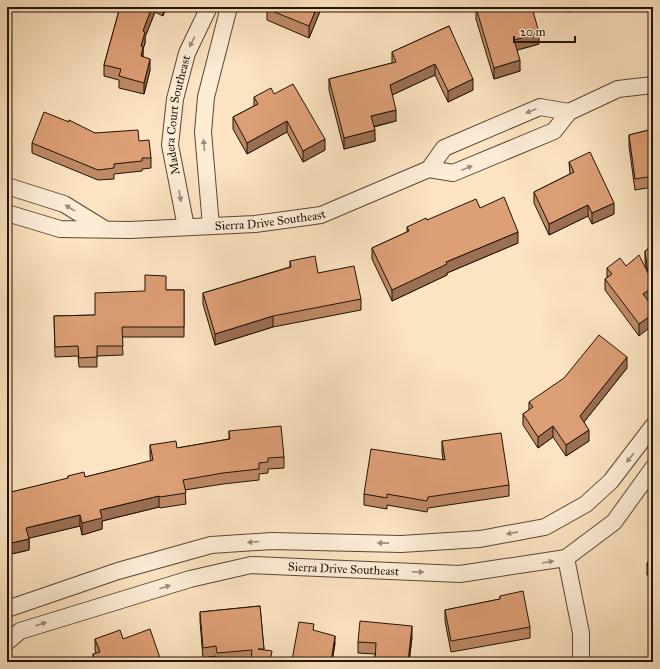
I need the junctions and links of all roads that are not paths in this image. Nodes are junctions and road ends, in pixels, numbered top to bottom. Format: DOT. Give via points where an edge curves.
graph roads {
  1 [pos="209,7"];
  2 [pos="229,7"];
  3 [pos="653,85"];
  4 [pos="569,112"];
  5 [pos="429,170"];
  6 [pos="7,186"];
  7 [pos="7,213"];
  8 [pos="211,226"];
  9 [pos="186,227"];
  10 [pos="103,228"];
  11 [pos="653,426"];
  12 [pos="653,468"];
  13 [pos="566,558"];
  14 [pos="7,609"];
  15 [pos="7,642"];
  16 [pos="581,662"];
  1 -- 9 [label="street, Madera Court Southeast, one-way" via="187,53 175,99 170,145"];
  8 -- 2 [label="street, Madera Court Southeast, one-way" via="203,132 206,97"];
  3 -- 4 [label="street, Sierra Drive Southeast" via="618,89"];
  5 -- 4 [label="street, Sierra Drive Southeast, one-way" via="453,173 554,131"];
  4 -- 5 [label="street, one-way" via="540,107 444,148"];
  5 -- 8 [label="street, Sierra Drive Southeast" via="321,215 255,224"];
  10 -- 6 [label="street, Sierra Drive Southeast, one-way" via="64,204"];
  7 -- 10 [label="street, Sierra Drive Southeast" via="60,229"];
  8 -- 9 [label="street, Sierra Drive Southeast"];
  9 -- 10 [label="street, Sierra Drive Southeast" via="130,230"];
  11 -- 14 [label="street, one-way" via="612,481 586,504 545,527 480,539 401,544 272,541 211,545 118,571"];
  12 -- 13 [label="street, Sierra Drive Southeast" via="614,522"];
  15 -- 13 [label="street, Sierra Drive Southeast, one-way" via="20,631 190,579 250,565 460,574"];
  13 -- 16 [label="street" via="581,633"];
}
